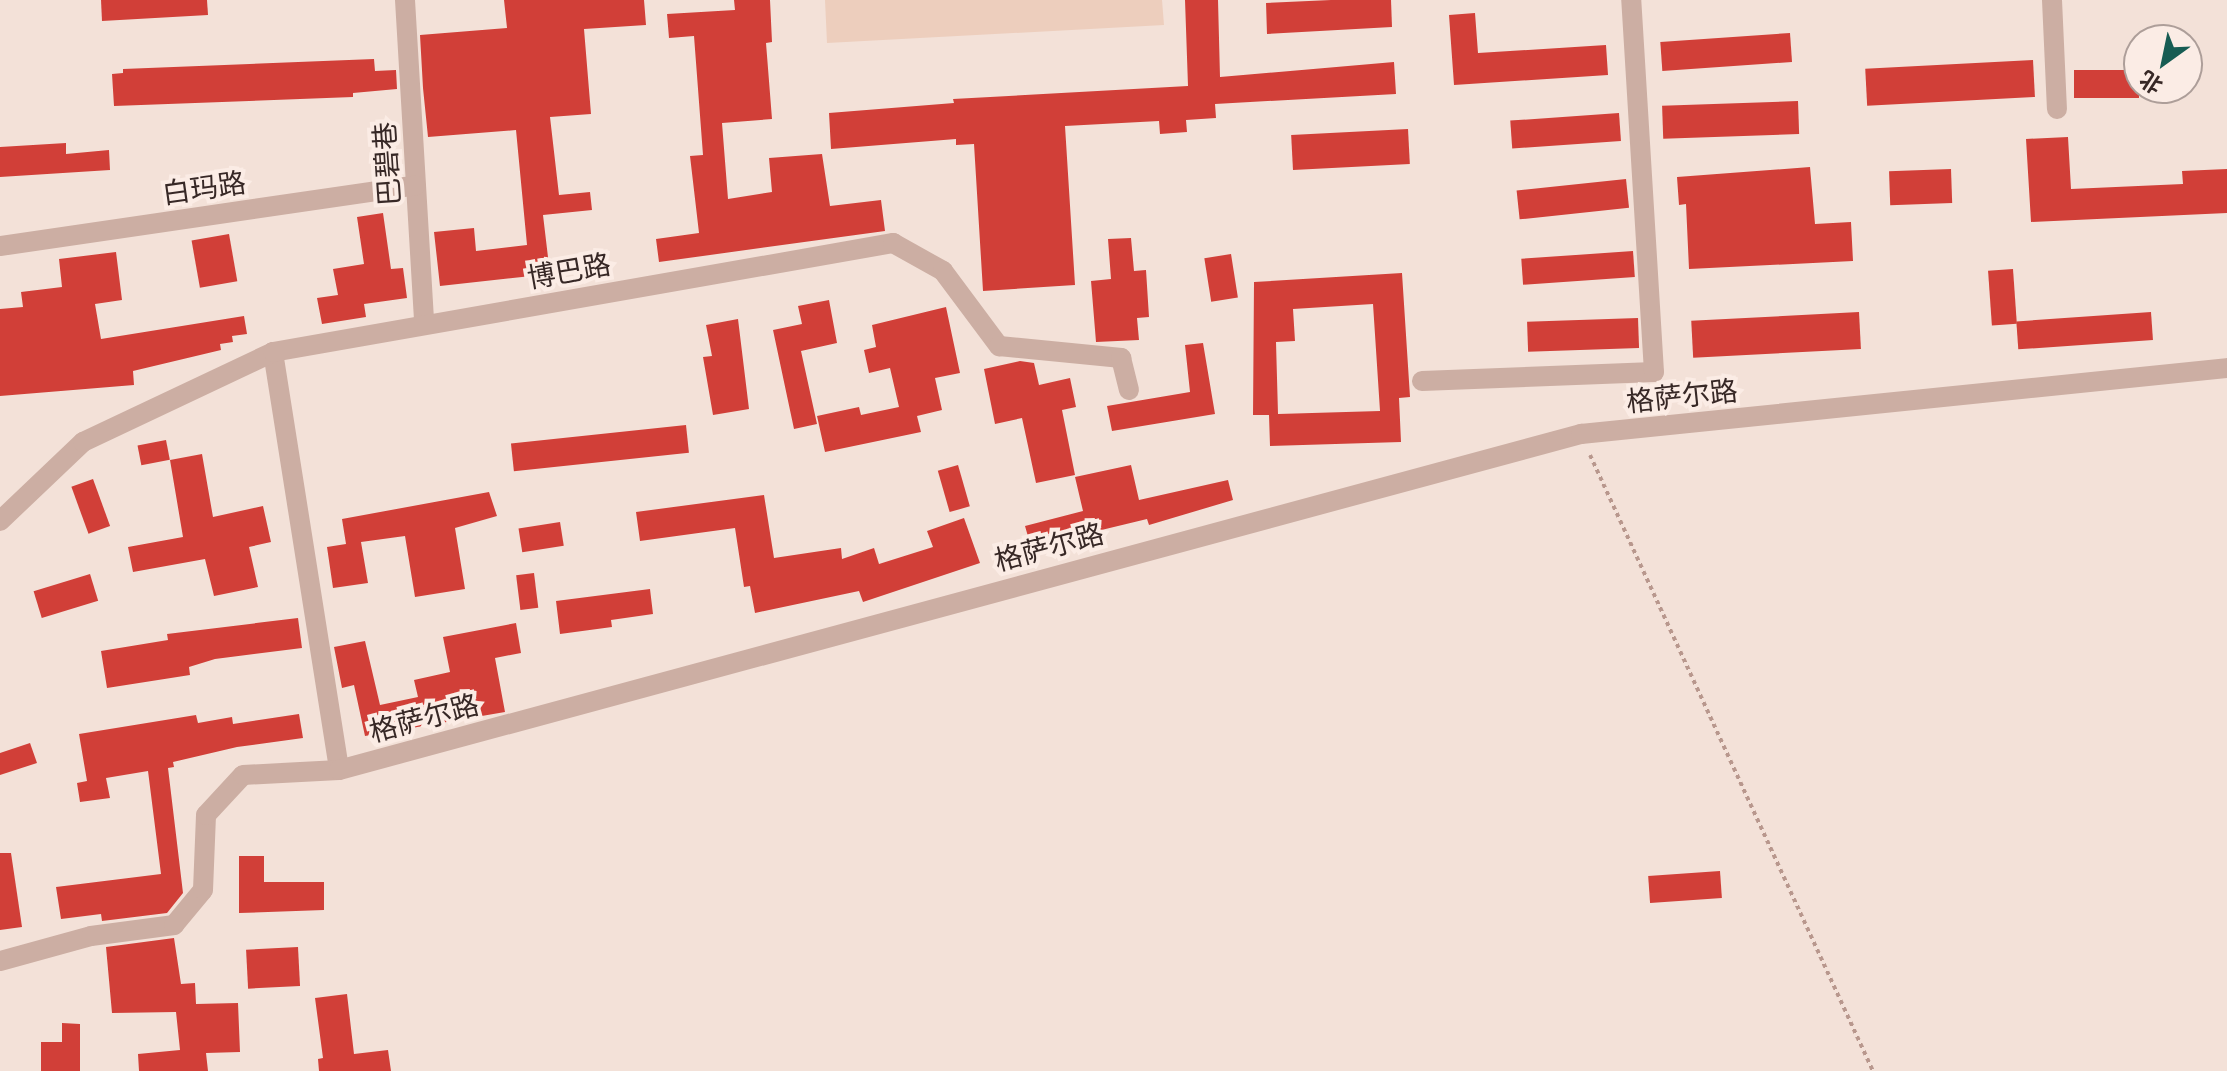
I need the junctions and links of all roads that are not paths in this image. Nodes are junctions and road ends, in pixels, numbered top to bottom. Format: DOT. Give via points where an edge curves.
graph roads {
  1 [pos="405,0"];
  2 [pos="1631,0"];
  3 [pos="2052,0"];
  4 [pos="2057,109"];
  5 [pos="416,185"];
  6 [pos="0,246"];
  7 [pos="424,324"];
  8 [pos="273,352"];
  9 [pos="2227,368"];
  10 [pos="1422,381"];
  11 [pos="1129,390"];
  12 [pos="0,521"];
  13 [pos="339,770"];
  14 [pos="0,961"];
  1 -- 5 [label="street, 巴碧巷"];
  2 -- 10 [label="street" via="1654,372"];
  3 -- 4 [label="street"];
  5 -- 6 [label="street, 白玛路"];
  5 -- 7 [label="street, 巴碧巷"];
  7 -- 8 [label="street, 博巴路"];
  7 -- 11 [label="street, 博巴路" via="893,243 943,271 999,346 1121,358"];
  8 -- 12 [label="street, 博巴路" via="83,442"];
  8 -- 13 [label="street"];
  9 -- 13 [label="street, 格萨尔路" via="1581,434"];
  13 -- 14 [label="street, 格萨尔路" via="243,775 206,815 203,890 174,925 91,936"];
}
